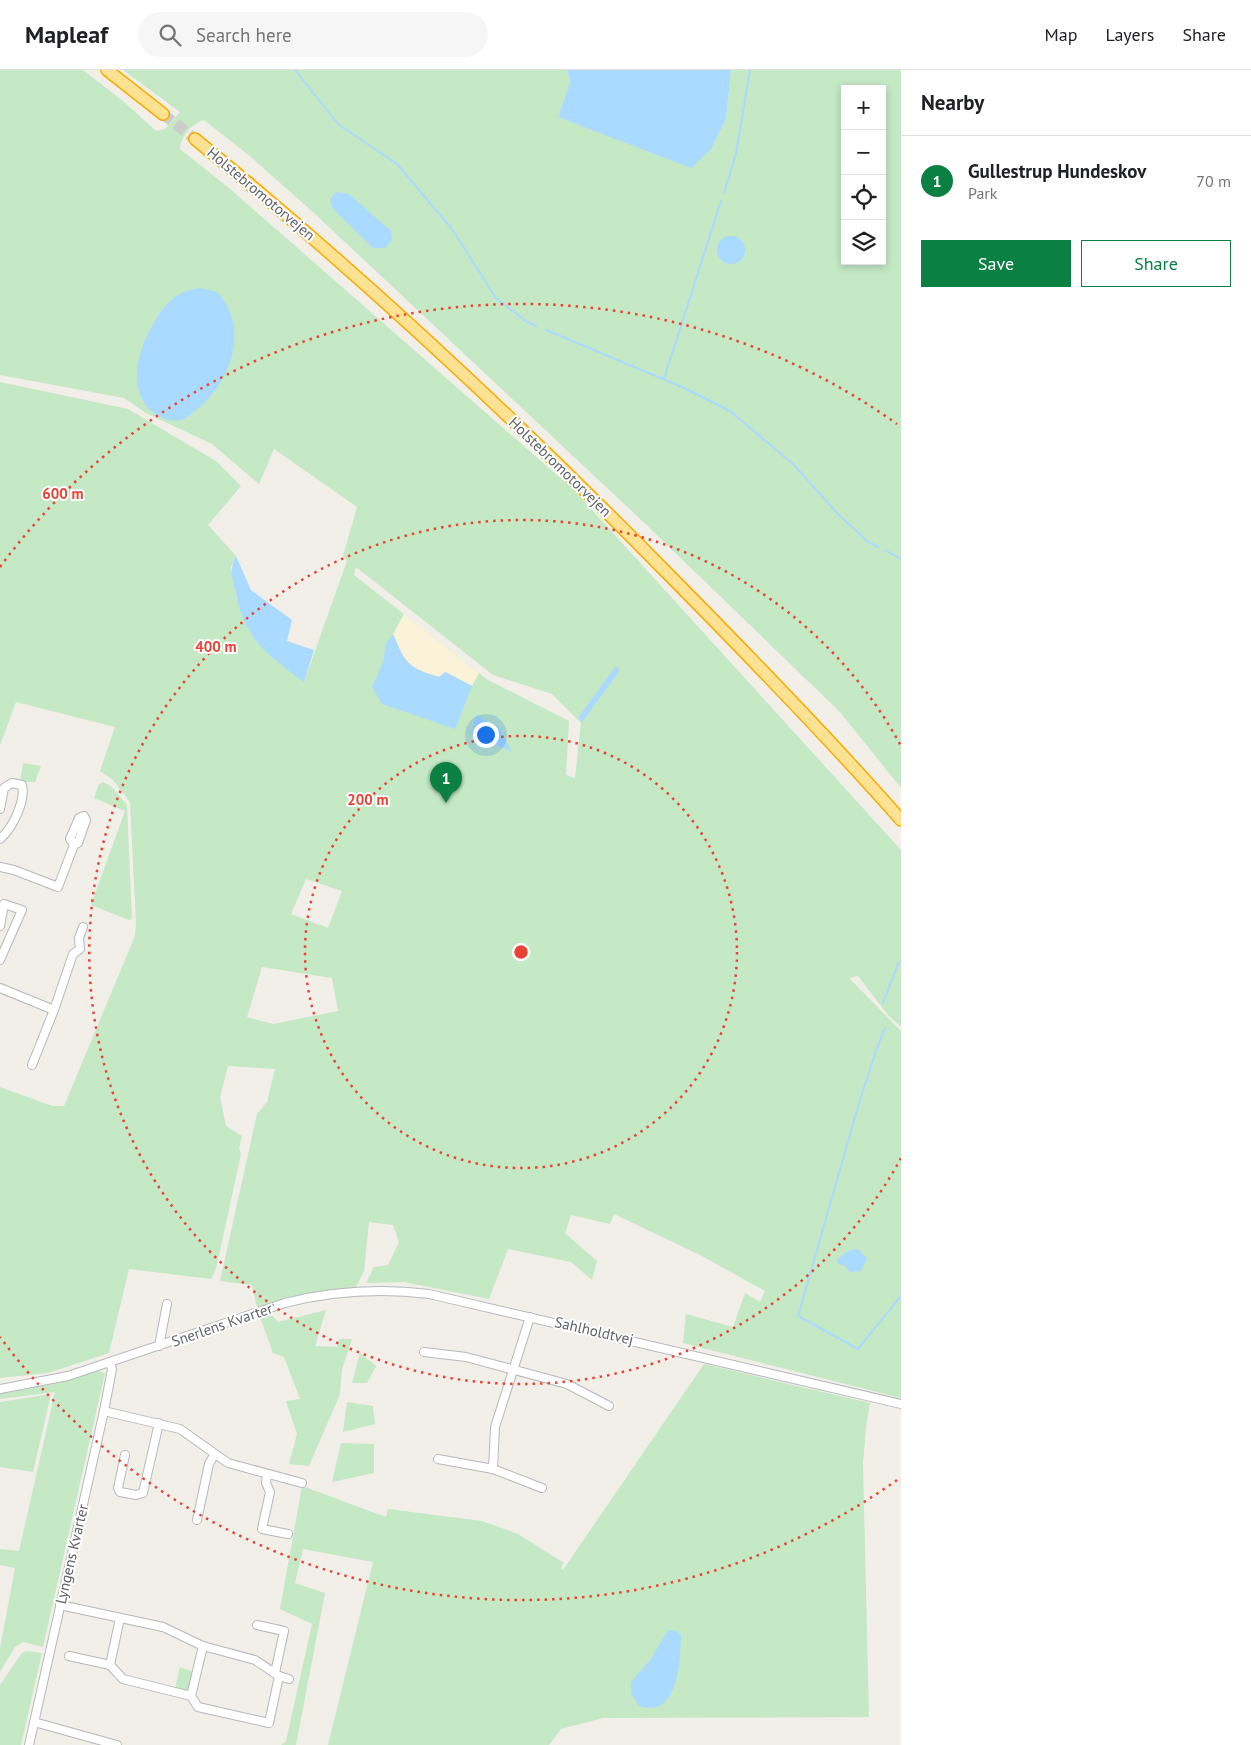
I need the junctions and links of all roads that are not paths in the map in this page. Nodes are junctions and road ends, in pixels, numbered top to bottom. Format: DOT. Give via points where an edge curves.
graph roads {
  1 [pos="107,70"];
  2 [pos="163,114"];
  3 [pos="195,139"];
  4 [pos="0,808"];
  5 [pos="901,820"];
  6 [pos="0,839"];
  7 [pos="74,845"];
  8 [pos="0,867"];
  9 [pos="0,926"];
  10 [pos="83,927"];
  11 [pos="0,960"];
  12 [pos="0,988"];
  13 [pos="54,1010"];
  14 [pos="32,1065"];
  15 [pos="285,1303"];
  16 [pos="167,1304"];
  17 [pos="530,1317"];
  18 [pos="159,1346"];
  19 [pos="424,1352"];
  20 [pos="110,1363"];
  21 [pos="513,1370"];
  22 [pos="0,1389"];
  23 [pos="901,1404"];
  24 [pos="609,1406"];
  25 [pos="104,1411"];
  26 [pos="159,1424"];
  27 [pos="125,1455"];
  28 [pos="214,1455"];
  29 [pos="438,1459"];
  30 [pos="493,1469"];
  31 [pos="267,1474"];
  32 [pos="302,1483"];
  33 [pos="542,1488"];
  34 [pos="197,1520"];
  35 [pos="288,1534"];
  36 [pos="60,1605"];
  37 [pos="120,1618"];
  38 [pos="257,1625"];
  39 [pos="203,1646"];
  40 [pos="69,1656"];
  41 [pos="110,1665"];
  42 [pos="277,1674"];
  43 [pos="289,1678"];
  44 [pos="191,1696"];
  45 [pos="34,1722"];
  46 [pos="29,1745"];
  47 [pos="117,1745"];
  1 -- 2 [label="highway"];
  3 -- 5 [label="highway, Holstebromotorvejen" via="286,213 558,462 789,696"];
  4 -- 6 [label="street" via="4,788 12,783 22,785 24,793 8,833"];
  7 -- 8 [label="street" via="58,887"];
  9 -- 11 [label="street" via="4,904 22,910"];
  10 -- 13 [label="street" via="80,949 73,954"];
  12 -- 13 [label="street"];
  13 -- 14 [label="street"];
  15 -- 17 [label="street, Sahlholdtvej" via="334,1292 394,1290 428,1294"];
  15 -- 18 [label="street, Snerlens Kvarter"];
  16 -- 18 [label="street, Snerlens Kvarter"];
  17 -- 21 [label="street"];
  17 -- 23 [label="street, Sahlholdtvej"];
  18 -- 20 [label="street, Snerlens Kvarter"];
  19 -- 21 [label="street" via="466,1357"];
  20 -- 22 [label="street, Snerlens Kvarter" via="59,1378"];
  20 -- 25 [label="street, Lyngens Kvarter" via="112,1369"];
  21 -- 24 [label="street" via="567,1384"];
  21 -- 30 [label="street" via="495,1427"];
  25 -- 26 [label="street"];
  25 -- 36 [label="street, Lyngens Kvarter"];
  26 -- 27 [label="street" via="143,1493 120,1492 118,1488"];
  26 -- 28 [label="street" via="180,1429"];
  28 -- 31 [label="street" via="228,1463"];
  28 -- 34 [label="street" via="209,1464"];
  29 -- 30 [label="street"];
  30 -- 33 [label="street"];
  31 -- 32 [label="street"];
  31 -- 35 [label="street" via="270,1492 262,1529"];
  36 -- 37 [label="street"];
  36 -- 45 [label="street, Lyngens Kvarter"];
  37 -- 39 [label="street" via="164,1627"];
  37 -- 41 [label="street"];
  38 -- 42 [label="street" via="284,1631"];
  39 -- 42 [label="street" via="243,1655"];
  39 -- 44 [label="street"];
  40 -- 41 [label="street"];
  41 -- 44 [label="street" via="123,1679"];
  42 -- 43 [label="street"];
  42 -- 44 [label="street" via="269,1723 198,1707"];
  45 -- 46 [label="street, Lyngens Kvarter"];
  45 -- 47 [label="street"];
}
